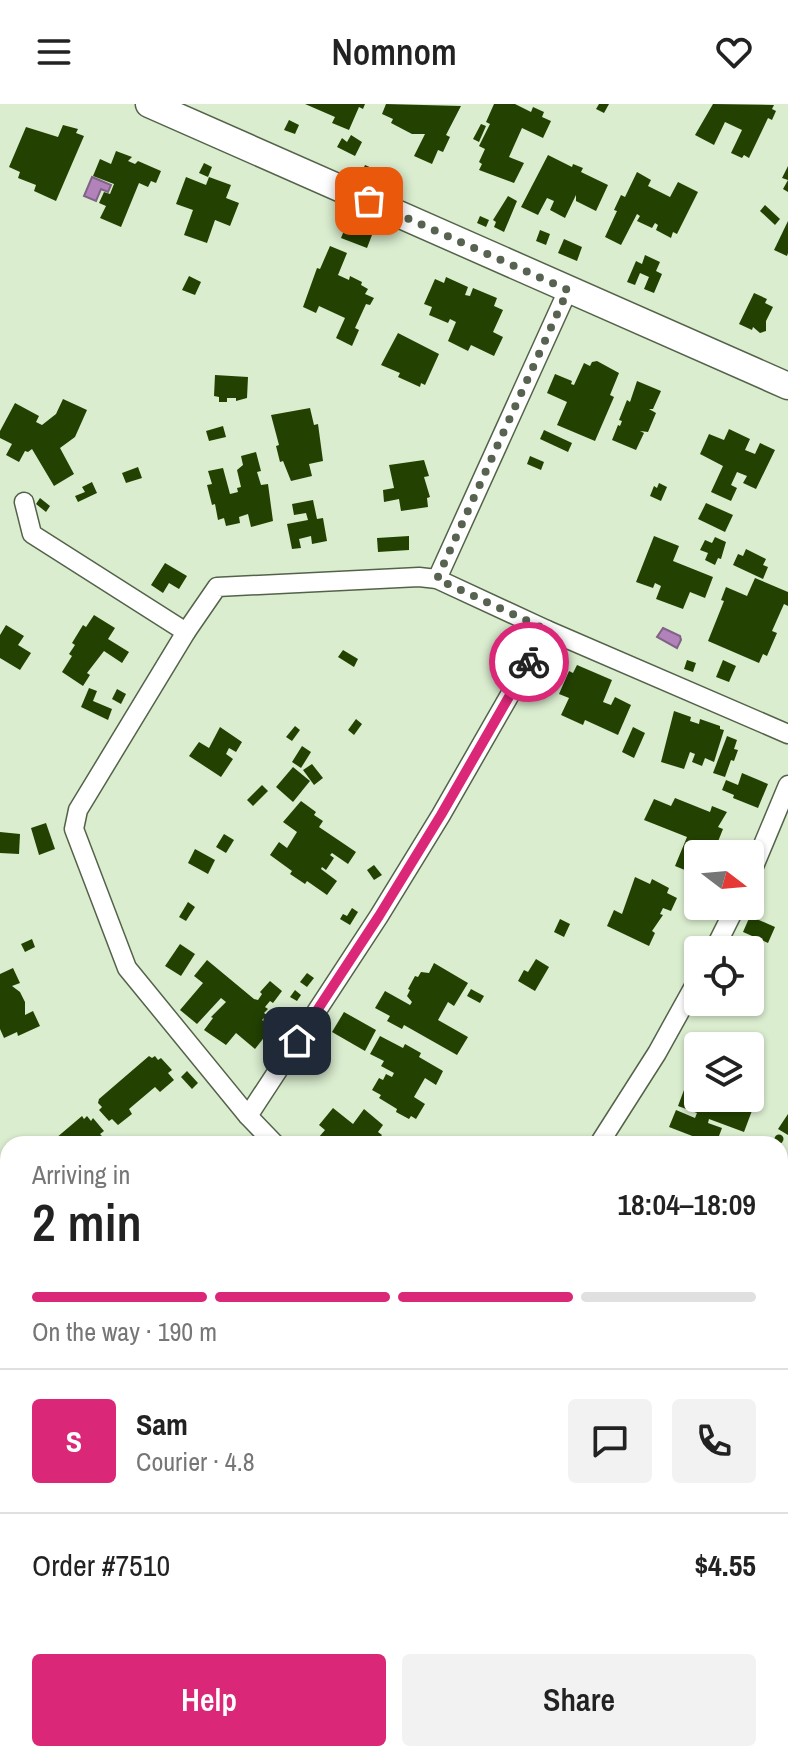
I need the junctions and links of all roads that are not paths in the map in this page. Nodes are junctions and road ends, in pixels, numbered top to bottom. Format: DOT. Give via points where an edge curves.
graph roads {
  1 [pos="149,104"];
  2 [pos="568,290"];
  3 [pos="788,386"];
  4 [pos="24,502"];
  5 [pos="437,579"];
  6 [pos="547,630"];
  7 [pos="186,632"];
  8 [pos="788,734"];
  9 [pos="788,785"];
  10 [pos="764,842"];
  11 [pos="684,1004"];
  12 [pos="248,1116"];
  13 [pos="267,1136"];
  14 [pos="604,1136"];
  1 -- 2 [label="street"];
  2 -- 3 [label="street"];
  2 -- 5 [label="street"];
  4 -- 7 [label="street" via="32,534"];
  5 -- 6 [label="street"];
  5 -- 7 [label="street" via="226,585 210,594"];
  6 -- 8 [label="street"];
  6 -- 12 [label="street" via="387,904"];
  7 -- 12 [label="street" via="78,810 74,829 127,968"];
  9 -- 10 [label="street"];
  11 -- 14 [label="street"];
  12 -- 13 [label="street"];
}
